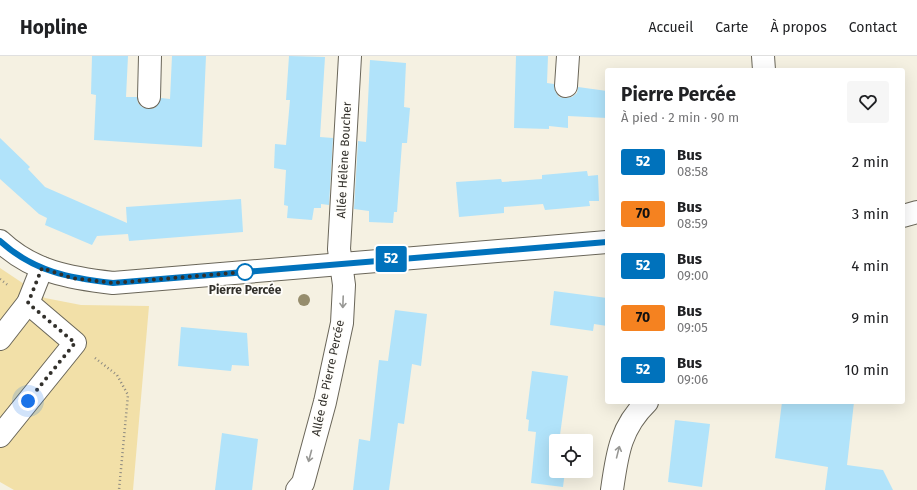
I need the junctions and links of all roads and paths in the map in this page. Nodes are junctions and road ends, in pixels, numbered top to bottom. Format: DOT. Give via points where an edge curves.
graph roads {
  1 [pos="150,56"];
  2 [pos="350,56"];
  3 [pos="568,56"];
  4 [pos="763,56"];
  5 [pos="764,68"];
  6 [pos="566,86"];
  7 [pos="149,97"];
  8 [pos="917,212"];
  9 [pos="905,215"];
  10 [pos="0,241"];
  11 [pos="605,242"];
  12 [pos="342,263"];
  13 [pos="42,268"];
  14 [pos="28,303"];
  15 [pos="0,339"];
  16 [pos="75,343"];
  17 [pos="646,404"];
  18 [pos="0,436"];
  19 [pos="119,490"];
  20 [pos="297,490"];
  21 [pos="612,490"];
  1 -- 7 [label="street"];
  2 -- 12 [label="street, Allée Hélène Boucher" via="340,250"];
  3 -- 6 [label="street"];
  4 -- 5 [label="street"];
  8 -- 9 [label="street"];
  10 -- 13 [label="street" via="13,252"];
  11 -- 12 [label="street"];
  12 -- 13 [label="street" via="113,283 72,278"];
  12 -- 20 [label="street, Allée de Pierre Percée, one-way" via="342,323 325,402 303,483"];
  13 -- 14 [label="street"];
  14 -- 15 [label="street"];
  14 -- 16 [label="street"];
  16 -- 18 [label="street"];
  16 -- 19 [label="path" via="117,376 128,395"];
  21 -- 17 [label="street, one-way" via="617,454 623,434"];
}
